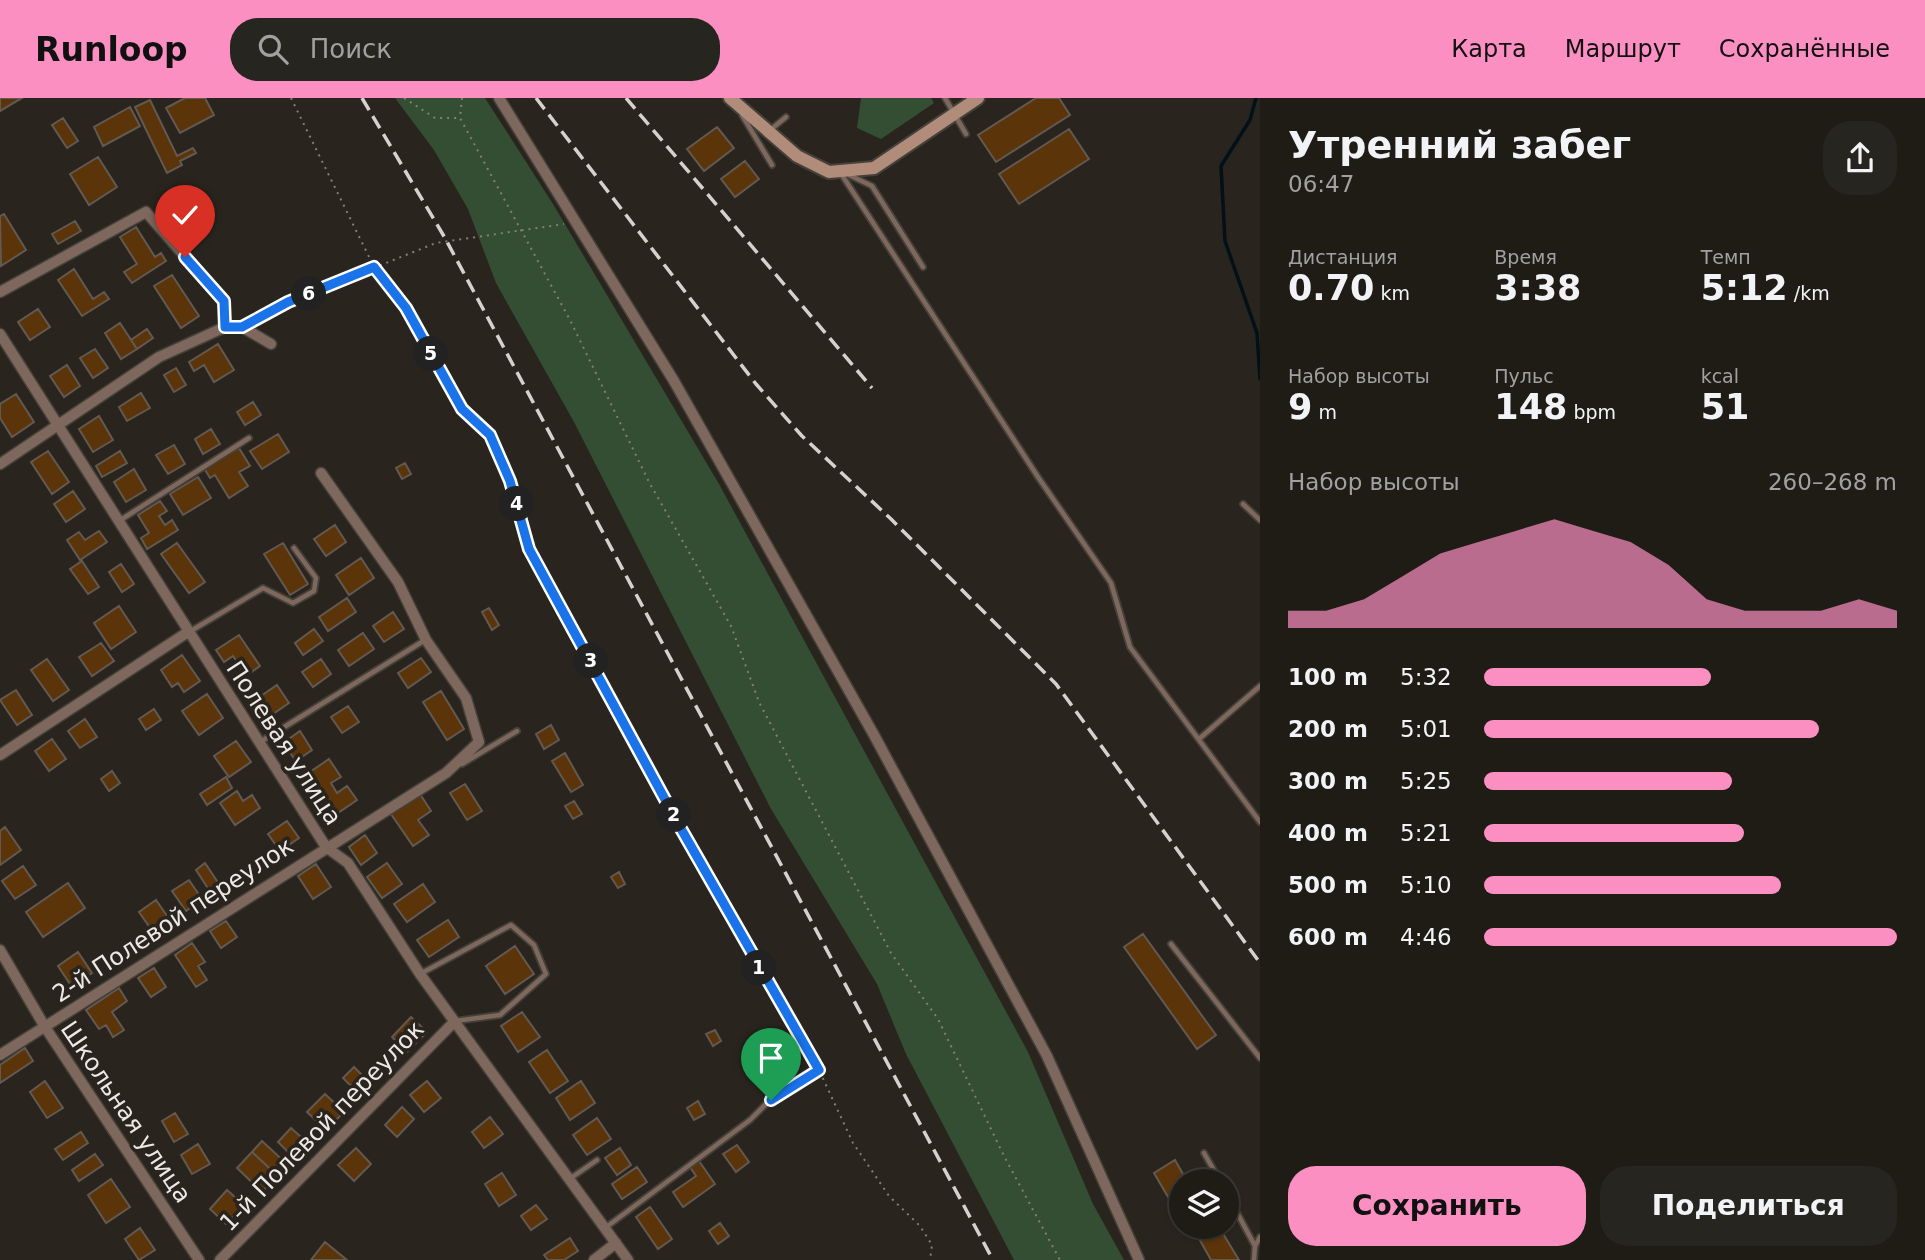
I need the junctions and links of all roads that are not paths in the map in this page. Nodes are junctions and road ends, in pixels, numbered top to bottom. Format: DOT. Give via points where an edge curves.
graph roads {
  1 [pos="499,98"];
  2 [pos="945,98"];
  3 [pos="978,98"];
  4 [pos="733,100"];
  5 [pos="955,114"];
  6 [pos="786,117"];
  7 [pos="768,131"];
  8 [pos="966,134"];
  9 [pos="772,165"];
  10 [pos="840,171"];
  11 [pos="923,267"];
  12 [pos="0,292"];
  13 [pos="225,327"];
  14 [pos="0,334"];
  15 [pos="271,344"];
  16 [pos="57,426"];
  17 [pos="249,438"];
  18 [pos="0,464"];
  19 [pos="321,472"];
  20 [pos="1243,504"];
  21 [pos="1260,520"];
  22 [pos="118,522"];
  23 [pos="294,548"];
  24 [pos="188,632"];
  25 [pos="426,640"];
  26 [pos="1260,686"];
  27 [pos="517,731"];
  28 [pos="1199,739"];
  29 [pos="259,743"];
  30 [pos="0,755"];
  31 [pos="446,773"];
  32 [pos="1260,822"];
  33 [pos="326,847"];
  34 [pos="1171,944"];
  35 [pos="0,950"];
  36 [pos="419,974"];
  37 [pos="454,1021"];
  38 [pos="45,1027"];
  39 [pos="0,1055"];
  40 [pos="1260,1058"];
  41 [pos="771,1100"];
  42 [pos="1204,1153"];
  43 [pos="597,1160"];
  44 [pos="1213,1169"];
  45 [pos="568,1181"];
  46 [pos="1239,1216"];
  47 [pos="605,1228"];
  48 [pos="1260,1237"];
  49 [pos="616,1243"];
  50 [pos="1255,1246"];
  51 [pos="199,1260"];
  52 [pos="220,1260"];
  53 [pos="594,1260"];
  54 [pos="628,1260"];
  55 [pos="1139,1260"];
  56 [pos="1254,1260"];
  1 -- 55 [label="street" via="681,393 880,747 1047,1056"];
  2 -- 5 [label="lane"];
  3 -- 5 [label="street"];
  4 -- 7 [label="street"];
  4 -- 9 [label="lane"];
  5 -- 8 [label="lane"];
  5 -- 10 [label="street" via="874,168"];
  6 -- 7 [label="lane"];
  7 -- 10 [label="street" via="797,156 829,172"];
  10 -- 11 [label="lane" via="872,186"];
  10 -- 28 [label="lane" via="1111,583 1130,647"];
  12 -- 13 [label="street" via="146,212 224,301"];
  13 -- 15 [label="street" via="242,327"];
  13 -- 16 [label="street" via="159,357"];
  14 -- 16 [label="street, Полевая улица"];
  16 -- 18 [label="street"];
  16 -- 22 [label="street, Полевая улица"];
  17 -- 22 [label="lane"];
  19 -- 25 [label="street" via="398,582"];
  20 -- 21 [label="lane"];
  22 -- 24 [label="street, Полевая улица"];
  23 -- 24 [label="lane" via="316,578 314,591 293,603 263,588"];
  24 -- 29 [label="street, Полевая улица"];
  24 -- 30 [label="street"];
  25 -- 29 [label="lane"];
  25 -- 31 [label="street, 2-й Полевой переулок" via="466,698 479,742"];
  26 -- 28 [label="lane"];
  27 -- 31 [label="lane"];
  28 -- 32 [label="lane"];
  29 -- 33 [label="street, Полевая улица"];
  31 -- 33 [label="street, 2-й Полевой переулок"];
  33 -- 36 [label="street, Полевая улица" via="348,863"];
  33 -- 38 [label="street, 2-й Полевой переулок"];
  34 -- 40 [label="lane"];
  35 -- 38 [label="street, Школьная улица"];
  36 -- 37 [label="street, Полевая улица"];
  36 -- 37 [label="lane" via="511,925 534,945 546,974 500,1015"];
  37 -- 45 [label="street, Полевая улица"];
  37 -- 52 [label="street, 1-й Полевой переулок"];
  38 -- 39 [label="street, 2-й Полевой переулок"];
  38 -- 51 [label="street, Школьная улица"];
  41 -- 47 [label="lane"];
  42 -- 44 [label="lane"];
  43 -- 45 [label="lane"];
  45 -- 47 [label="street, Полевая улица"];
  46 -- 50 [label="lane"];
  47 -- 49 [label="street, Полевая улица"];
  48 -- 50 [label="lane"];
  49 -- 53 [label="street"];
  49 -- 54 [label="street, Полевая улица"];
  50 -- 56 [label="lane"];
}
